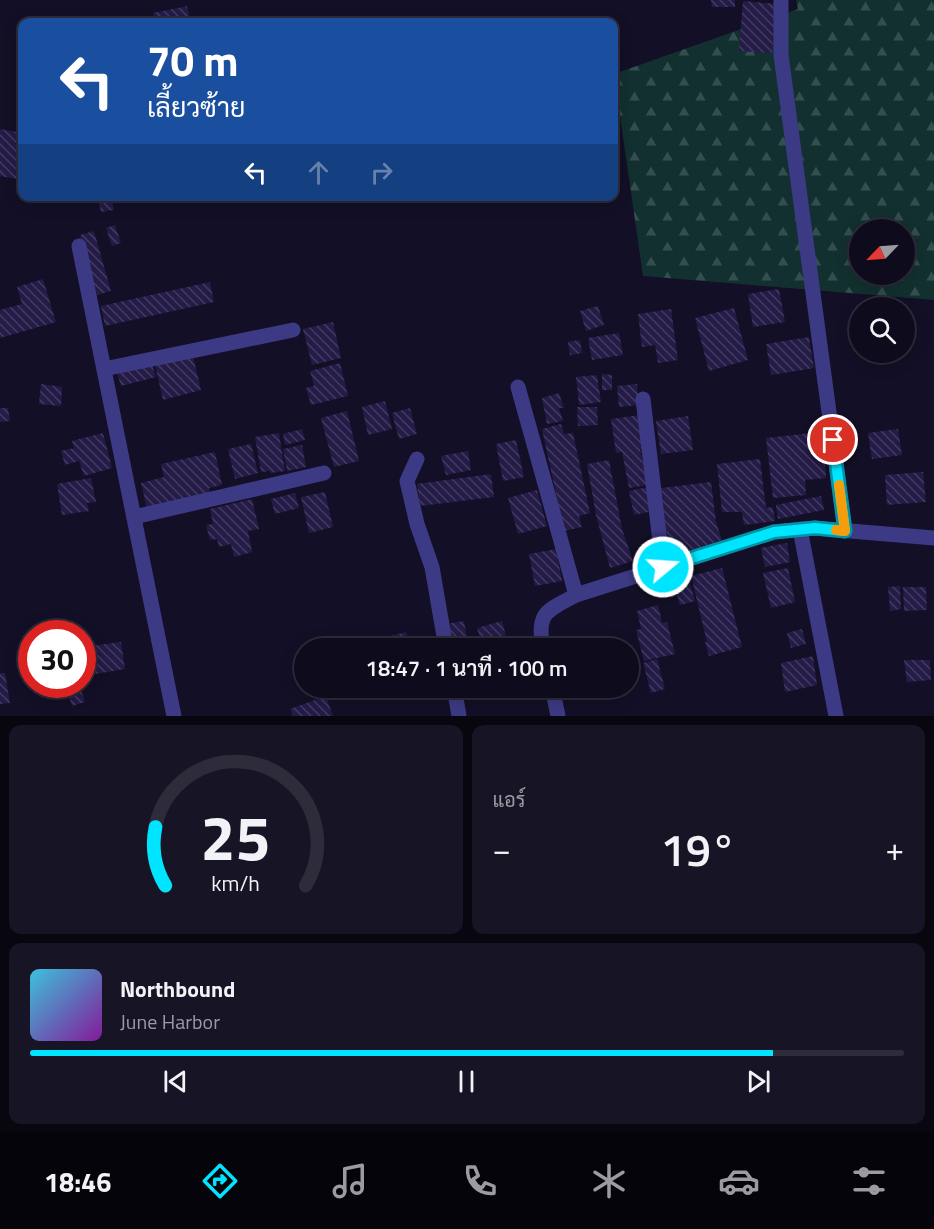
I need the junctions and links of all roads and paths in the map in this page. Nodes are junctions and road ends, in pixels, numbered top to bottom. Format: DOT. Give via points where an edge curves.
graph roads {
  1 [pos="781,0"];
  2 [pos="79,246"];
  3 [pos="293,330"];
  4 [pos="104,369"];
  5 [pos="518,387"];
  6 [pos="643,399"];
  7 [pos="417,459"];
  8 [pos="324,473"];
  9 [pos="134,517"];
  10 [pos="800,530"];
  11 [pos="845,531"];
  12 [pos="934,538"];
  13 [pos="663,567"];
  14 [pos="576,595"];
  15 [pos="444,638"];
  16 [pos="541,638"];
  17 [pos="456,698"];
  18 [pos="554,698"];
  19 [pos="174,716"];
  20 [pos="459,716"];
  21 [pos="558,716"];
  22 [pos="836,716"];
  1 -- 11 [label="street" via="781,55"];
  2 -- 4 [label="street"];
  3 -- 4 [label="street"];
  4 -- 9 [label="street"];
  5 -- 14 [label="street"];
  6 -- 13 [label="street"];
  7 -- 15 [label="street" via="407,481 432,567"];
  8 -- 9 [label="street"];
  9 -- 19 [label="street"];
  10 -- 11 [label="street"];
  10 -- 13 [label="street" via="774,532"];
  10 -- 22 [label="street"];
  11 -- 12 [label="street"];
  13 -- 14 [label="street"];
  14 -- 16 [label="street" via="552,608 542,619"];
  17 -- 20 [label="street"];
  18 -- 21 [label="street"];
}
